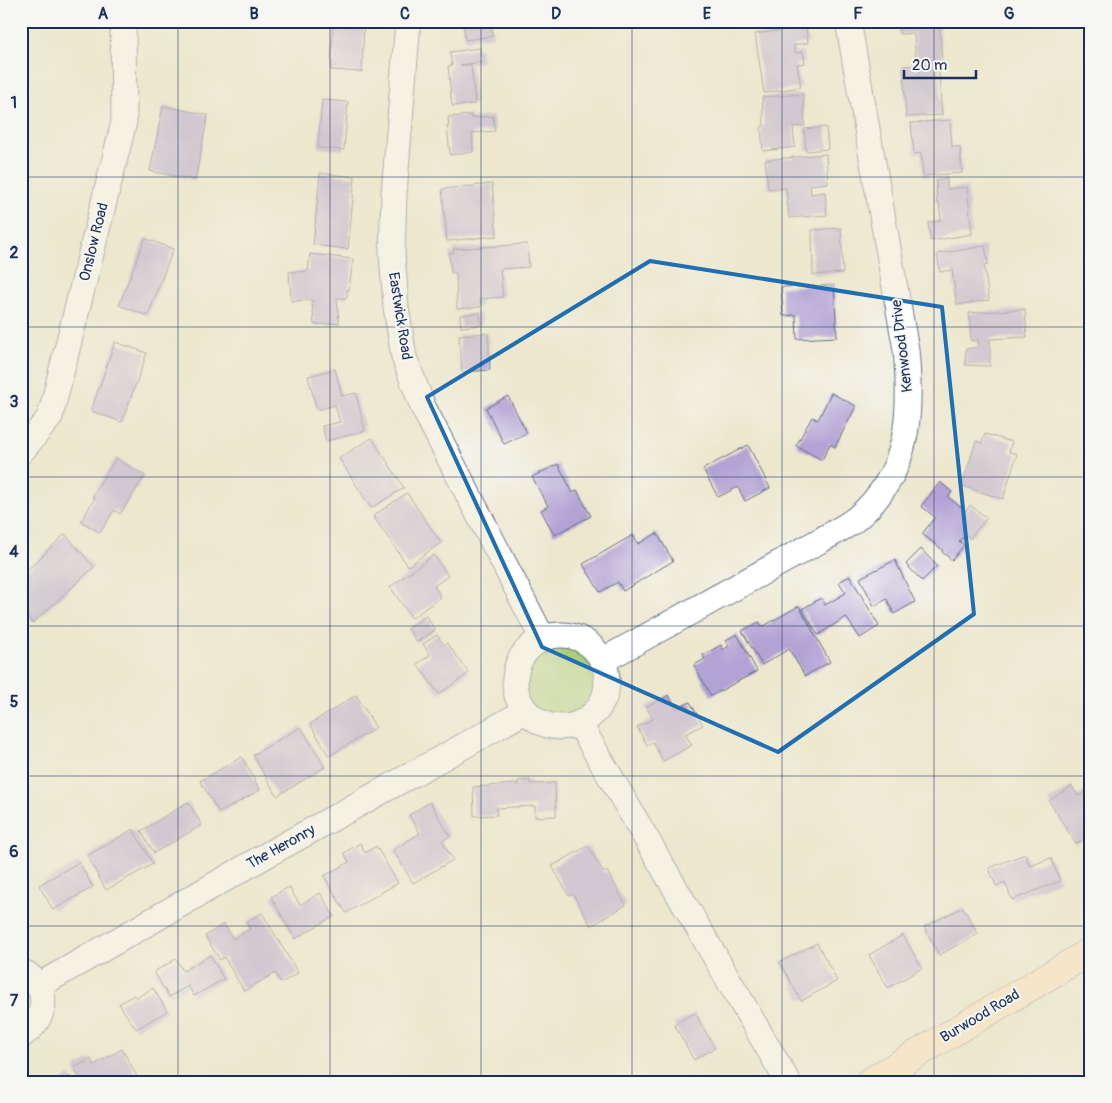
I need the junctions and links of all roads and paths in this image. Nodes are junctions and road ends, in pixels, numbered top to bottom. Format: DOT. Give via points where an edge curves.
graph roads {
  1 [pos="123,21"];
  2 [pos="408,21"];
  3 [pos="848,21"];
  4 [pos="21,452"];
  5 [pos="543,639"];
  6 [pos="602,661"];
  7 [pos="525,711"];
  8 [pos="579,723"];
  9 [pos="1091,951"];
  10 [pos="30,979"];
  11 [pos="21,1036"];
  12 [pos="788,1082"];
  13 [pos="869,1082"];
  1 -- 4 [label="street, Onslow Road" via="124,122 50,417"];
  2 -- 5 [label="street, Eastwick Road" via="392,253 404,357 422,407"];
  3 -- 6 [label="street, Kenwood Drive" via="906,350 909,388 907,428 897,463 882,491 856,518"];
  5 -- 6 [label="street" via="571,636 586,642"];
  5 -- 7 [label="street" via="526,650 517,666 516,692"];
  6 -- 8 [label="street" via="607,680 606,694 601,705"];
  7 -- 8 [label="street" via="553,727"];
  7 -- 10 [label="street, The Heronry" via="254,862"];
  8 -- 12 [label="street"];
  9 -- 13 [label="street, Burwood Road"];
  10 -- 11 [label="street" via="43,1002 36,1024"];
}
